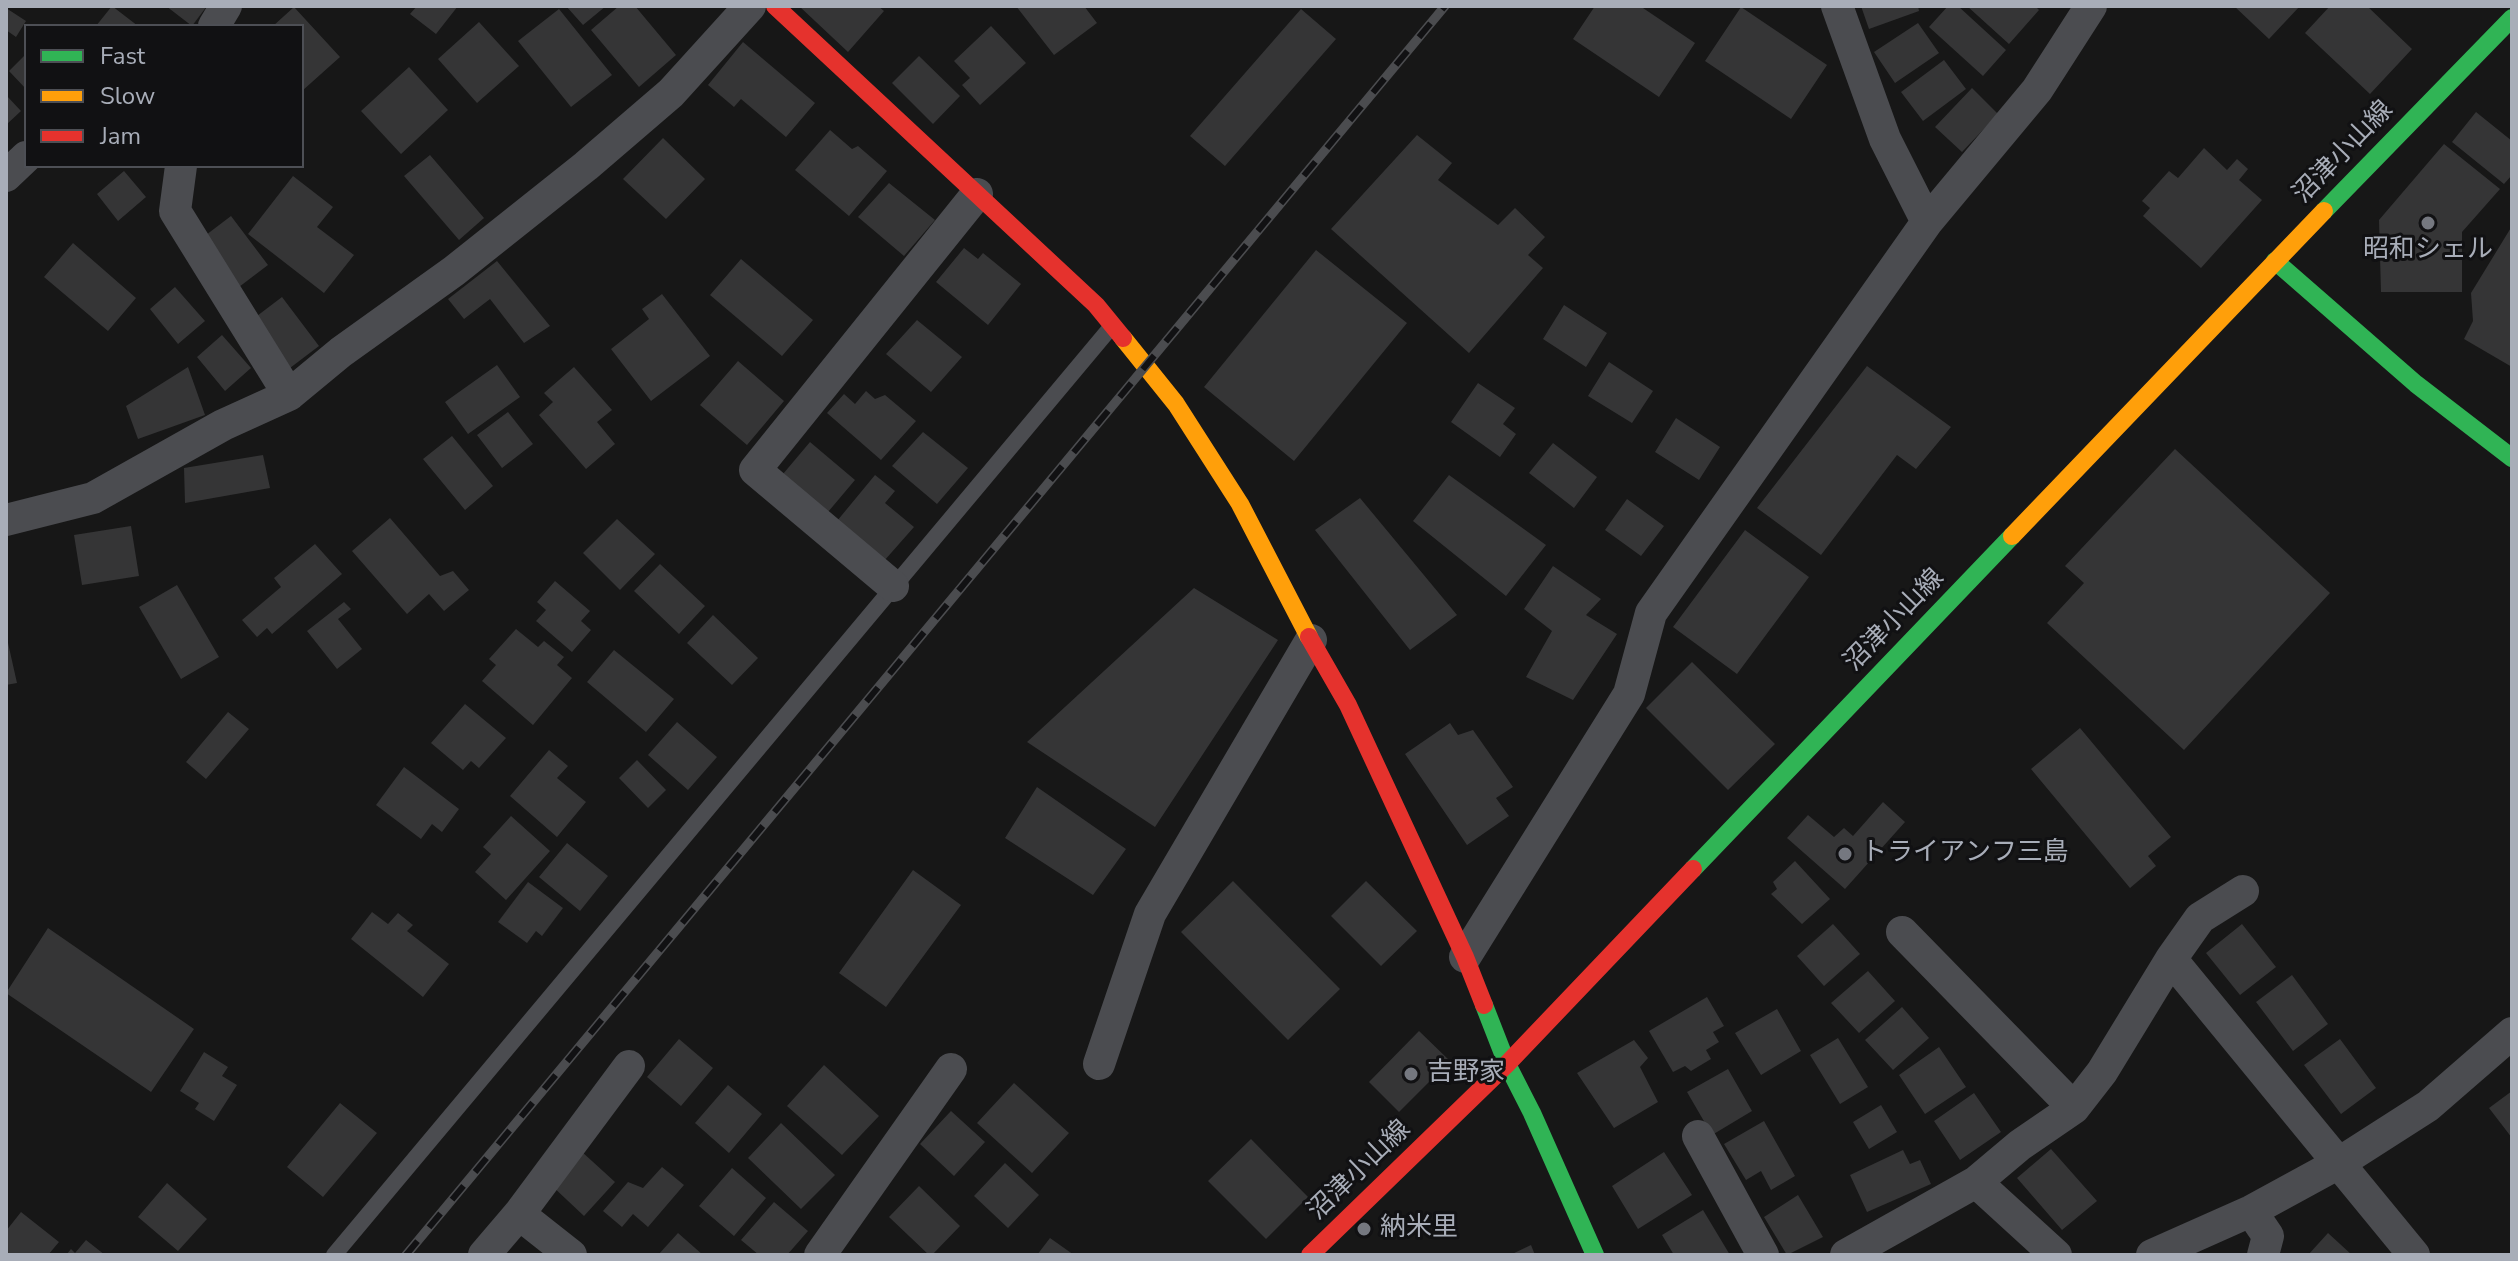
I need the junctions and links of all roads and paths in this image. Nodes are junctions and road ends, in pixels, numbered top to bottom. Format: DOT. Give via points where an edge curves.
graph roads {
  1 [pos="226,6"];
  2 [pos="750,6"];
  3 [pos="775,6"];
  4 [pos="1837,6"];
  5 [pos="2091,6"];
  6 [pos="2512,18"];
  7 [pos="215,24"];
  8 [pos="24,159"];
  9 [pos="181,168"];
  10 [pos="6,176"];
  11 [pos="977,194"];
  12 [pos="1927,222"];
  13 [pos="2275,261"];
  14 [pos="1113,325"];
  15 [pos="289,395"];
  16 [pos="2512,458"];
  17 [pos="6,520"];
  18 [pos="893,586"];
  19 [pos="1311,640"];
  20 [pos="2243,891"];
  21 [pos="1902,932"];
  22 [pos="1465,957"];
  23 [pos="2171,959"];
  24 [pos="2512,1033"];
  25 [pos="1099,1064"];
  26 [pos="1507,1064"];
  27 [pos="629,1066"];
  28 [pos="951,1069"];
  29 [pos="2074,1108"];
  30 [pos="1698,1136"];
  31 [pos="2339,1163"];
  32 [pos="1976,1182"];
  33 [pos="2251,1211"];
  34 [pos="519,1214"];
  35 [pos="334,1255"];
  36 [pos="484,1255"];
  37 [pos="571,1255"];
  38 [pos="820,1255"];
  39 [pos="1310,1255"];
  40 [pos="1595,1255"];
  41 [pos="1763,1255"];
  42 [pos="1846,1255"];
  43 [pos="2056,1255"];
  44 [pos="2152,1255"];
  45 [pos="2263,1255"];
  46 [pos="2414,1255"];
  1 -- 7 [label="street"];
  2 -- 15 [label="street" via="671,93 597,157"];
  3 -- 11 [label="street"];
  4 -- 12 [label="street" via="1885,139"];
  5 -- 12 [label="street" via="2037,90"];
  6 -- 13 [label="street, 沼津小山線"];
  8 -- 10 [label="street"];
  9 -- 15 [label="street" via="175,211"];
  11 -- 14 [label="street"];
  11 -- 18 [label="street" via="755,470"];
  12 -- 22 [label="street" via="1651,613 1629,694"];
  13 -- 16 [label="street" via="2416,384"];
  13 -- 26 [label="street, 沼津小山線"];
  14 -- 18 [label="lane"];
  14 -- 19 [label="street" via="1176,404 1240,504"];
  15 -- 17 [label="street" via="223,425 93,498"];
  18 -- 35 [label="lane"];
  19 -- 22 [label="street" via="1348,705"];
  19 -- 25 [label="street" via="1150,914"];
  20 -- 23 [label="street" via="2200,918"];
  21 -- 29 [label="street"];
  22 -- 26 [label="street"];
  23 -- 29 [label="street"];
  23 -- 31 [label="street"];
  24 -- 31 [label="street" via="2428,1106"];
  26 -- 39 [label="street, 沼津小山線"];
  26 -- 40 [label="street"];
  27 -- 34 [label="street"];
  28 -- 38 [label="street"];
  29 -- 32 [label="street"];
  30 -- 41 [label="street"];
  31 -- 33 [label="street"];
  31 -- 46 [label="street"];
  32 -- 42 [label="street"];
  32 -- 43 [label="street"];
  33 -- 44 [label="street"];
  33 -- 45 [label="street" via="2268,1236"];
  34 -- 36 [label="street"];
  34 -- 37 [label="street"];
}
